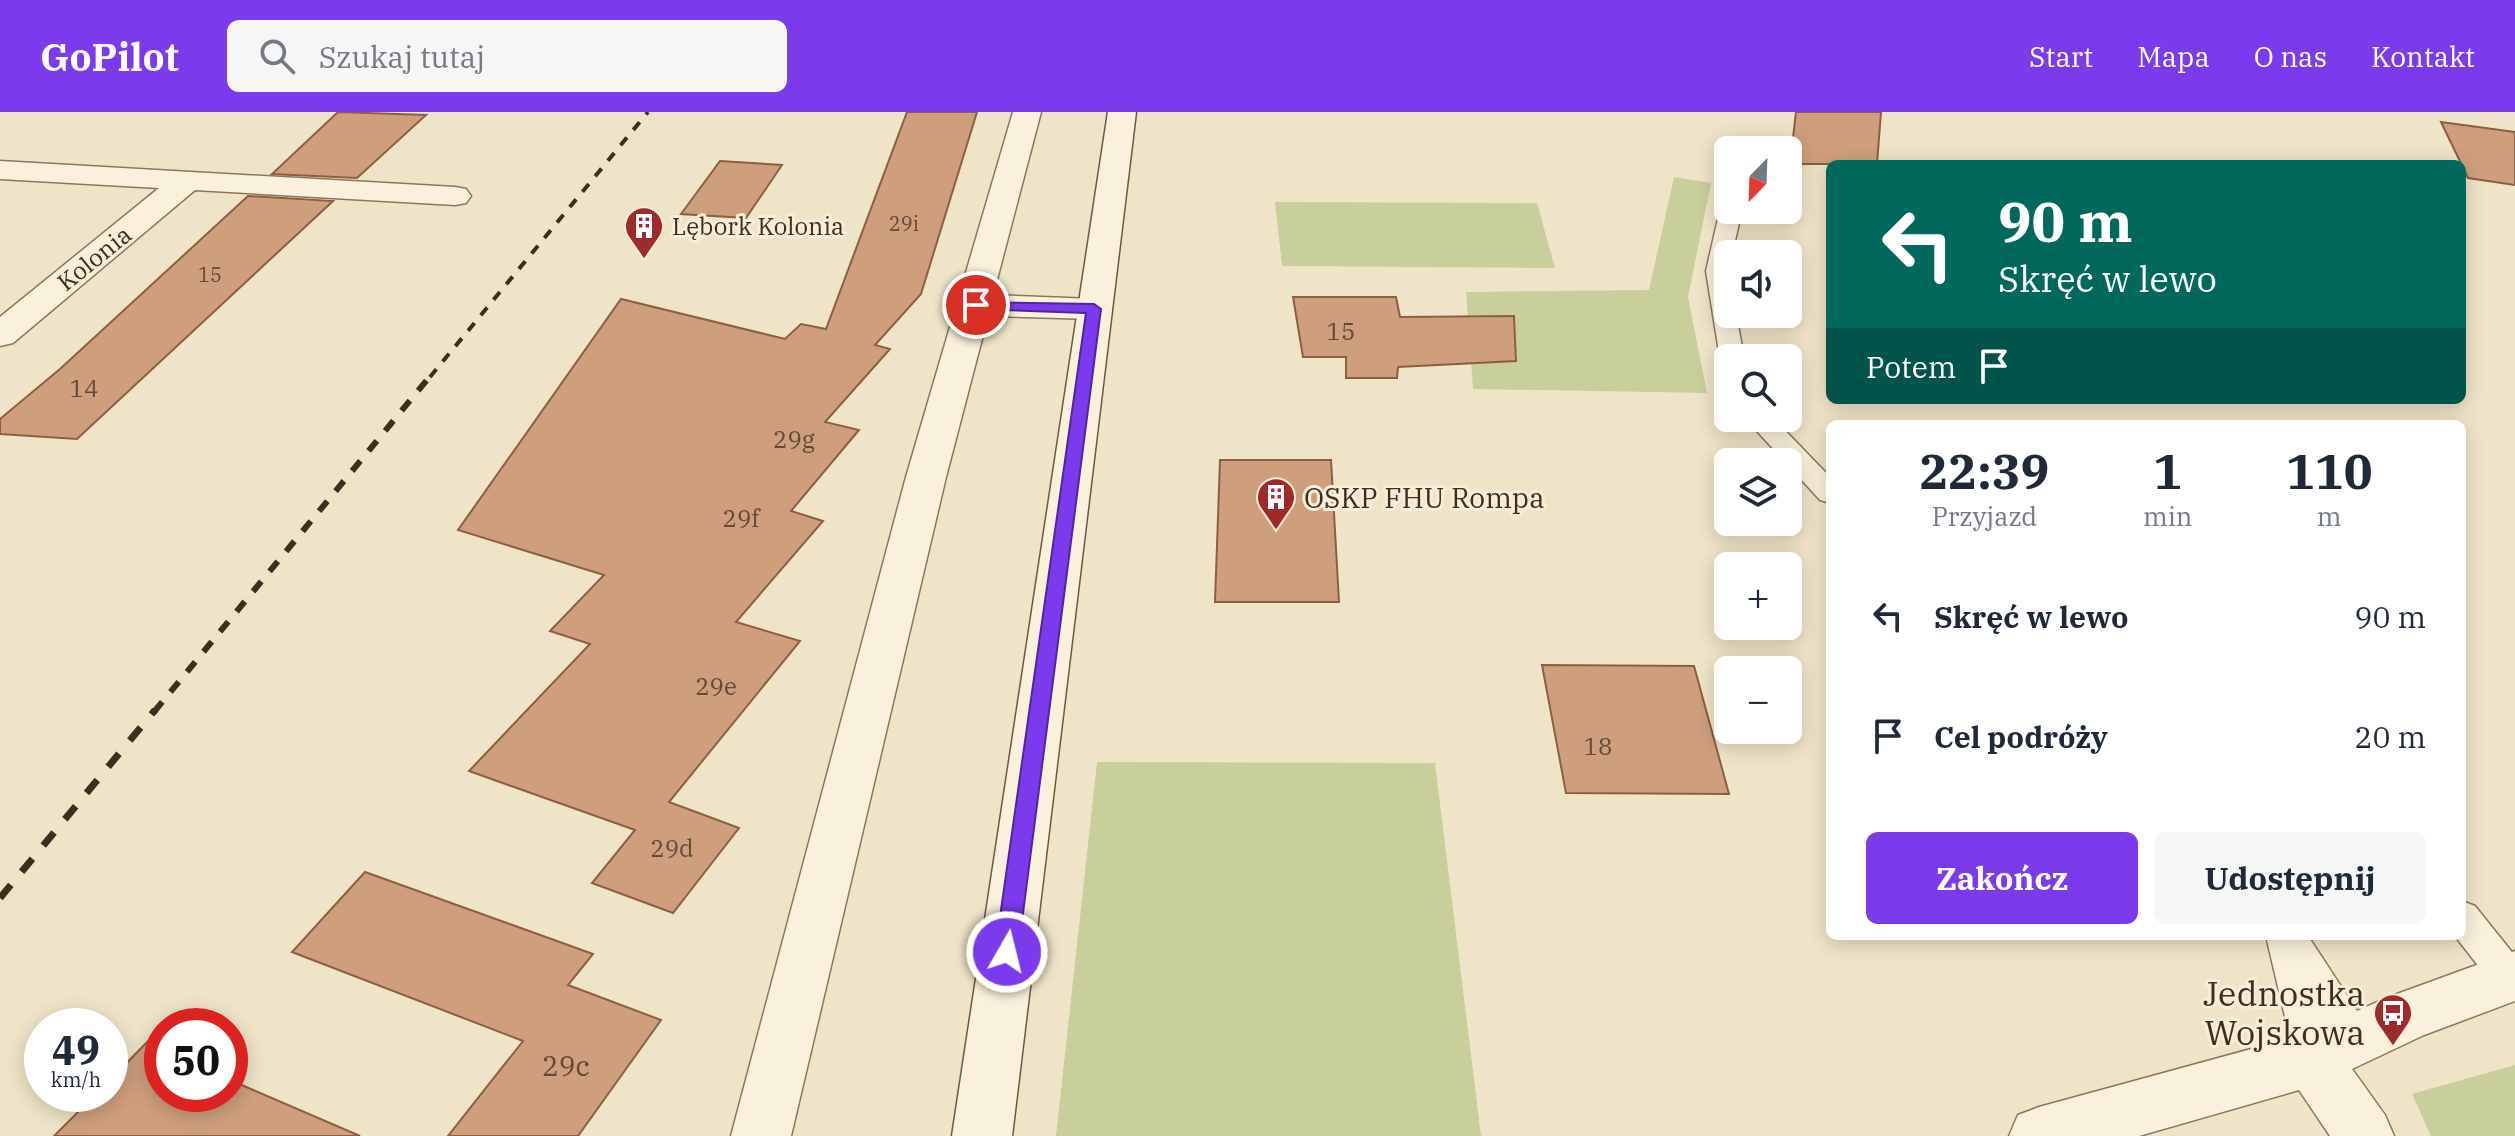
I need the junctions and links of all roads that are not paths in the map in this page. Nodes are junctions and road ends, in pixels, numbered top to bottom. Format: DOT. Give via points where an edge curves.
graph roads {
  1 [pos="1027,112"];
  2 [pos="1122,112"];
  3 [pos="0,170"];
  4 [pos="187,181"];
  5 [pos="455,196"];
  6 [pos="1728,224"];
  7 [pos="976,305"];
  8 [pos="1094,309"];
  9 [pos="0,335"];
  10 [pos="1730,344"];
  11 [pos="1771,432"];
  12 [pos="1826,490"];
  13 [pos="2466,922"];
  14 [pos="2288,940"];
  15 [pos="2512,977"];
  16 [pos="2333,1049"];
  17 [pos="761,1136"];
  18 [pos="982,1136"];
  19 [pos="2039,1136"];
  20 [pos="2364,1136"];
  1 -- 7 [label="street"];
  2 -- 8 [label="street"];
  3 -- 4 [label="street"];
  4 -- 5 [label="street"];
  4 -- 9 [label="street, Kolonia"];
  6 -- 10 [label="lane" via="1717,271"];
  7 -- 8 [label="street"];
  7 -- 17 [label="street" via="926,477"];
  8 -- 18 [label="street"];
  11 -- 12 [label="lane"];
  13 -- 15 [label="lane"];
  14 -- 16 [label="lane"];
  15 -- 16 [label="street"];
  16 -- 19 [label="street"];
  16 -- 20 [label="street"];
}
